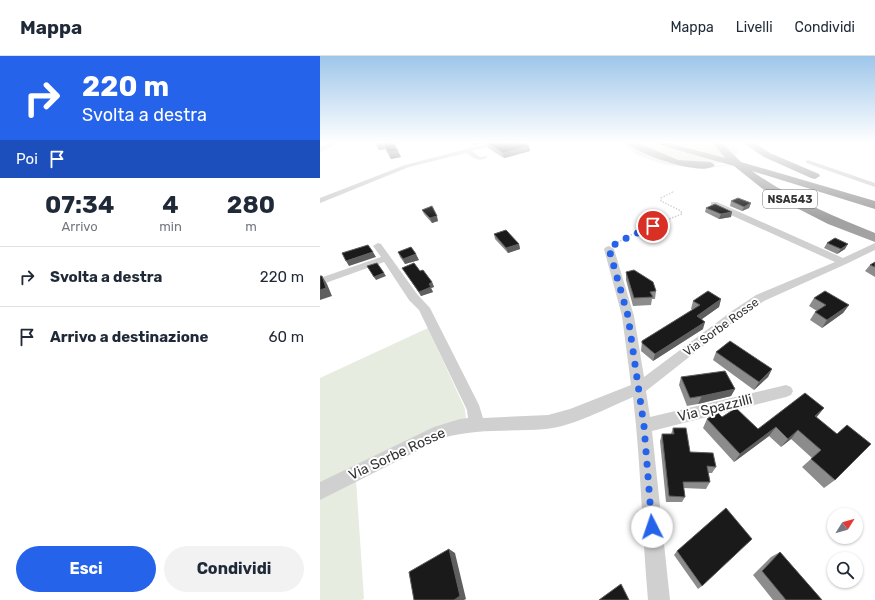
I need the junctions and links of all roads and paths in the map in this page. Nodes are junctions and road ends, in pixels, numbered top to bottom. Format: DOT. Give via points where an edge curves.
graph roads {
  1 [pos="404,167"];
  2 [pos="741,167"];
  3 [pos="749,167"];
  4 [pos="754,167"];
  5 [pos="796,167"];
  6 [pos="824,167"];
  7 [pos="875,184"];
  8 [pos="674,191"];
  9 [pos="875,199"];
  10 [pos="320,201"];
  11 [pos="714,204"];
  12 [pos="875,204"];
  13 [pos="875,238"];
  14 [pos="378,246"];
  15 [pos="875,246"];
  16 [pos="609,249"];
  17 [pos="385,259"];
  18 [pos="843,262"];
  19 [pos="320,282"];
  20 [pos="639,388"];
  21 [pos="786,391"];
  22 [pos="477,425"];
  23 [pos="644,426"];
  24 [pos="320,491"];
  25 [pos="659,600"];
  1 -- 10 [label="street"];
  2 -- 13 [label="highway, NSA543" via="777,192 817,213"];
  3 -- 12 [label="highway, NSA543"];
  4 -- 9 [label="highway, NSA543"];
  5 -- 9 [label="highway, NSA543"];
  6 -- 7 [label="street"];
  8 -- 16 [label="path" via="660,198 661,201 682,211 682,214 638,231"];
  11 -- 18 [label="street"];
  14 -- 17 [label="street"];
  15 -- 18 [label="street, Via Sorbe Rosse"];
  16 -- 20 [label="street" via="628,316"];
  17 -- 19 [label="street"];
  17 -- 22 [label="street" via="424,308 474,410"];
  18 -- 20 [label="street, Via Sorbe Rosse" via="760,298"];
  20 -- 22 [label="street, Via Sorbe Rosse" via="571,416 548,422"];
  20 -- 23 [label="street"];
  21 -- 23 [label="street, Via Spazzilli"];
  22 -- 24 [label="street, Via Sorbe Rosse" via="460,426 440,432"];
  23 -- 25 [label="street"];
}
